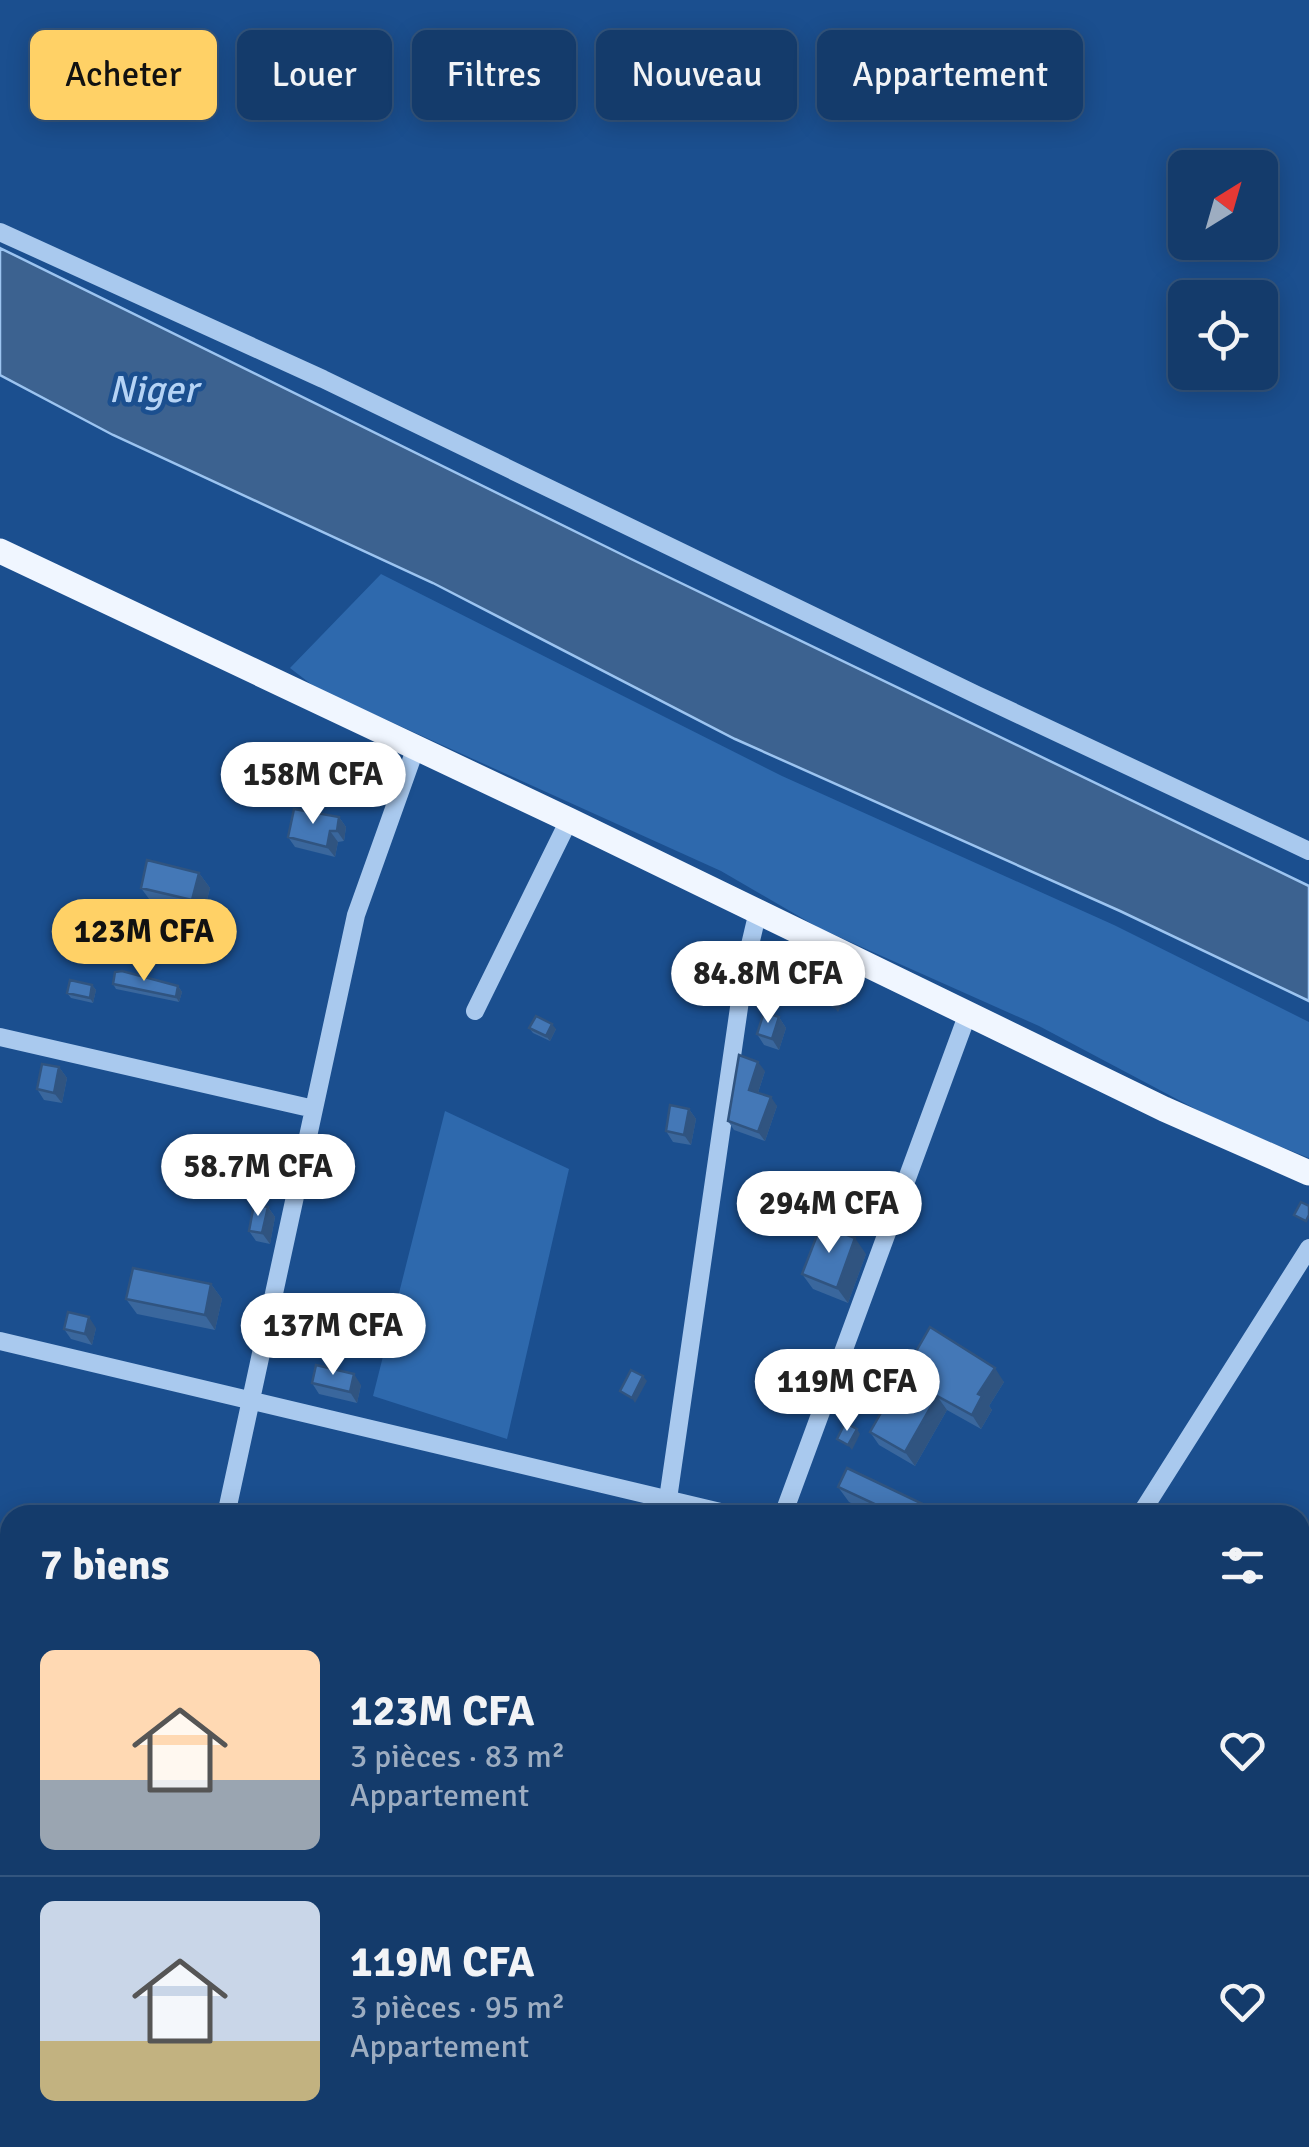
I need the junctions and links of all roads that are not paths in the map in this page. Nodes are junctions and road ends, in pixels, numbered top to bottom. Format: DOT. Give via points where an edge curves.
graph roads {
  1 [pos="0,232"];
  2 [pos="0,550"];
  3 [pos="416,746"];
  4 [pos="569,820"];
  5 [pos="1309,851"];
  6 [pos="758,911"];
  7 [pos="475,1011"];
  8 [pos="968,1013"];
  9 [pos="0,1037"];
  10 [pos="314,1109"];
  11 [pos="1309,1173"];
  12 [pos="1309,1248"];
  13 [pos="0,1341"];
  14 [pos="251,1401"];
  15 [pos="668,1499"];
  16 [pos="228,1505"];
  17 [pos="692,1505"];
  18 [pos="787,1505"];
  19 [pos="1146,1505"];
  1 -- 5 [label="street" via="323,379"];
  2 -- 3 [label="main road"];
  3 -- 4 [label="main road"];
  3 -- 10 [label="street" via="356,915"];
  4 -- 6 [label="main road"];
  4 -- 7 [label="street"];
  6 -- 8 [label="main road"];
  6 -- 15 [label="street"];
  8 -- 11 [label="main road"];
  8 -- 18 [label="street"];
  9 -- 10 [label="street"];
  10 -- 14 [label="street"];
  12 -- 19 [label="street"];
  13 -- 14 [label="street"];
  14 -- 15 [label="street"];
  14 -- 16 [label="street"];
  15 -- 17 [label="street"];
}
